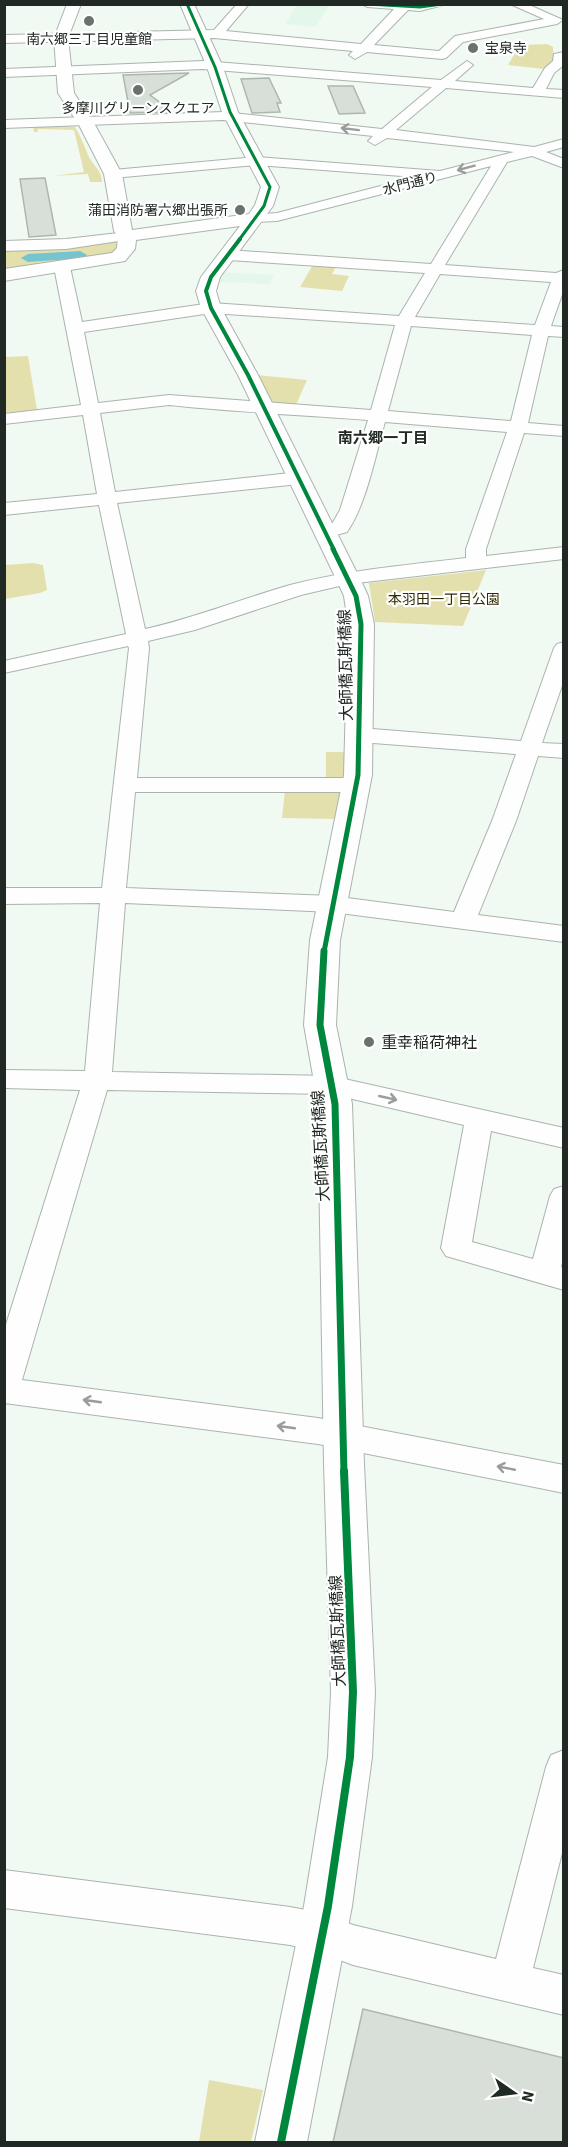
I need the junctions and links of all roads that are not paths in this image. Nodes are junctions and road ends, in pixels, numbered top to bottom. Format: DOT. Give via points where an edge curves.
graph roads {
  1 [pos="74,4"];
  2 [pos="188,4"];
  3 [pos="244,4"];
  4 [pos="367,4"];
  5 [pos="442,4"];
  6 [pos="515,4"];
  7 [pos="405,6"];
  8 [pos="560,21"];
  9 [pos="209,34"];
  10 [pos="61,38"];
  11 [pos="4,39"];
  12 [pos="368,47"];
  13 [pos="442,55"];
  14 [pos="564,56"];
  15 [pos="216,67"];
  16 [pos="64,70"];
  17 [pos="4,73"];
  18 [pos="323,74"];
  19 [pos="444,85"];
  20 [pos="538,92"];
  21 [pos="564,94"];
  22 [pos="233,117"];
  23 [pos="85,121"];
  24 [pos="4,124"];
  25 [pos="384,133"];
  26 [pos="564,143"];
  27 [pos="533,150"];
  28 [pos="502,159"];
  29 [pos="257,161"];
  30 [pos="564,164"];
  31 [pos="344,167"];
  32 [pos="113,174"];
  33 [pos="443,175"];
  34 [pos="256,218"];
  35 [pos="127,236"];
  36 [pos="4,246"];
  37 [pos="228,255"];
  38 [pos="62,267"];
  39 [pos="435,270"];
  40 [pos="4,275"];
  41 [pos="562,277"];
  42 [pos="211,308"];
  43 [pos="404,321"];
  44 [pos="75,328"];
  45 [pos="541,330"];
  46 [pos="564,332"];
  47 [pos="266,408"];
  48 [pos="91,409"];
  49 [pos="378,416"];
  50 [pos="4,419"];
  51 [pos="518,428"];
  52 [pos="564,431"];
  53 [pos="299,478"];
  54 [pos="107,499"];
  55 [pos="4,509"];
  56 [pos="326,532"];
  57 [pos="564,553"];
  58 [pos="476,563"];
  59 [pos="348,578"];
  60 [pos="136,637"];
  61 [pos="564,648"];
  62 [pos="4,667"];
  63 [pos="559,674"];
  64 [pos="360,735"];
  65 [pos="530,748"];
  66 [pos="564,751"];
  67 [pos="126,785"];
  68 [pos="357,785"];
  69 [pos="114,895"];
  70 [pos="4,896"];
  71 [pos="332,904"];
  72 [pos="463,921"];
  73 [pos="564,933"];
  74 [pos="4,1079"];
  75 [pos="96,1082"];
  76 [pos="331,1085"];
  77 [pos="479,1119"];
  78 [pos="564,1138"];
  79 [pos="564,1196"];
  80 [pos="554,1276"];
  81 [pos="4,1388"];
  82 [pos="343,1436"];
  83 [pos="564,1479"];
  84 [pos="564,1767"];
  85 [pos="4,1889"];
  86 [pos="322,1933"];
  87 [pos="510,1982"];
  88 [pos="564,1995"];
  89 [pos="281,2142"];
  1 -- 10 [label="street"];
  2 -- 9 [label="street, 大師橋瓦斯橋線"];
  3 -- 9 [label="street"];
  4 -- 7 [label="street"];
  5 -- 7 [label="street"];
  6 -- 8 [label="street"];
  7 -- 12 [label="street" via="390,16"];
  8 -- 13 [label="street" via="459,39"];
  9 -- 10 [label="street"];
  9 -- 12 [label="street"];
  9 -- 15 [label="street, 大師橋瓦斯橋線"];
  10 -- 11 [label="street"];
  10 -- 16 [label="street"];
  12 -- 13 [label="street"];
  12 -- 18 [label="street"];
  13 -- 19 [label="street" via="441,61 467,65"];
  14 -- 20 [label="street" via="558,57 560,62 549,71"];
  15 -- 16 [label="street"];
  15 -- 18 [label="street"];
  15 -- 22 [label="street, 大師橋瓦斯橋線"];
  16 -- 17 [label="street"];
  16 -- 23 [label="street" via="66,93"];
  18 -- 19 [label="street"];
  19 -- 20 [label="street"];
  19 -- 25 [label="street"];
  20 -- 21 [label="street"];
  22 -- 23 [label="street"];
  25 -- 22 [label="street, one-way"];
  22 -- 29 [label="street, 大師橋瓦斯橋線"];
  23 -- 24 [label="street"];
  23 -- 32 [label="street"];
  25 -- 27 [label="street"];
  25 -- 31 [label="street"];
  26 -- 27 [label="street, 水門通り"];
  27 -- 28 [label="street, 水門通り"];
  27 -- 30 [label="street"];
  28 -- 33 [label="street, 水門通り, one-way"];
  28 -- 39 [label="street"];
  29 -- 31 [label="street"];
  29 -- 32 [label="street"];
  29 -- 34 [label="street, 大師橋瓦斯橋線" via="270,186"];
  31 -- 33 [label="street"];
  32 -- 35 [label="street"];
  33 -- 34 [label="street, 水門通り" via="277,217"];
  34 -- 35 [label="street"];
  34 -- 37 [label="street, 大師橋瓦斯橋線"];
  35 -- 36 [label="street" via="66,244"];
  35 -- 38 [label="street" via="126,249 118,257"];
  37 -- 39 [label="street"];
  37 -- 42 [label="street, 大師橋瓦斯橋線" via="211,277 206,291"];
  38 -- 40 [label="street"];
  38 -- 44 [label="street"];
  39 -- 41 [label="street"];
  39 -- 43 [label="street"];
  41 -- 45 [label="street"];
  42 -- 43 [label="street"];
  42 -- 44 [label="street"];
  42 -- 47 [label="street, 大師橋瓦斯橋線"];
  43 -- 45 [label="street"];
  43 -- 49 [label="street"];
  44 -- 48 [label="street"];
  45 -- 46 [label="street"];
  45 -- 51 [label="street"];
  47 -- 48 [label="street" via="169,400"];
  47 -- 49 [label="street"];
  47 -- 53 [label="street, 大師橋瓦斯橋線"];
  48 -- 50 [label="street"];
  48 -- 54 [label="street"];
  49 -- 51 [label="street"];
  49 -- 56 [label="street" via="349,510 340,528"];
  51 -- 52 [label="street"];
  51 -- 58 [label="street" via="476,549"];
  53 -- 54 [label="street"];
  53 -- 56 [label="street, 大師橋瓦斯橋線"];
  54 -- 55 [label="street"];
  54 -- 60 [label="street"];
  56 -- 59 [label="street, 大師橋瓦斯橋線"];
  57 -- 58 [label="street"];
  58 -- 59 [label="street"];
  59 -- 60 [label="street" via="295,590 189,626"];
  59 -- 64 [label="street, 大師橋瓦斯橋線" via="361,618"];
  60 -- 62 [label="street"];
  60 -- 67 [label="street"];
  61 -- 63 [label="street"];
  63 -- 65 [label="street"];
  64 -- 65 [label="street"];
  64 -- 68 [label="street, 大師橋瓦斯橋線"];
  65 -- 66 [label="street"];
  65 -- 72 [label="street"];
  67 -- 68 [label="street"];
  67 -- 69 [label="street"];
  68 -- 71 [label="street, 大師橋瓦斯橋線"];
  69 -- 70 [label="street"];
  69 -- 71 [label="street"];
  69 -- 75 [label="street"];
  71 -- 72 [label="street"];
  71 -- 76 [label="street, 大師橋瓦斯橋線" via="322,966 320,1025"];
  72 -- 73 [label="street"];
  74 -- 75 [label="street"];
  75 -- 76 [label="street"];
  75 -- 81 [label="street"];
  76 -- 77 [label="street, one-way"];
  76 -- 82 [label="street, 大師橋瓦斯橋線" via="335,1104"];
  77 -- 78 [label="street"];
  77 -- 80 [label="street" via="456,1248"];
  79 -- 80 [label="street"];
  82 -- 81 [label="street, one-way"];
  83 -- 82 [label="street, one-way"];
  82 -- 86 [label="street, 大師橋瓦斯橋線" via="353,1692 350,1757"];
  84 -- 87 [label="street"];
  85 -- 86 [label="street"];
  86 -- 87 [label="street" via="354,1945"];
  86 -- 89 [label="street, 大師橋瓦斯橋線"];
  87 -- 88 [label="street"];
}
